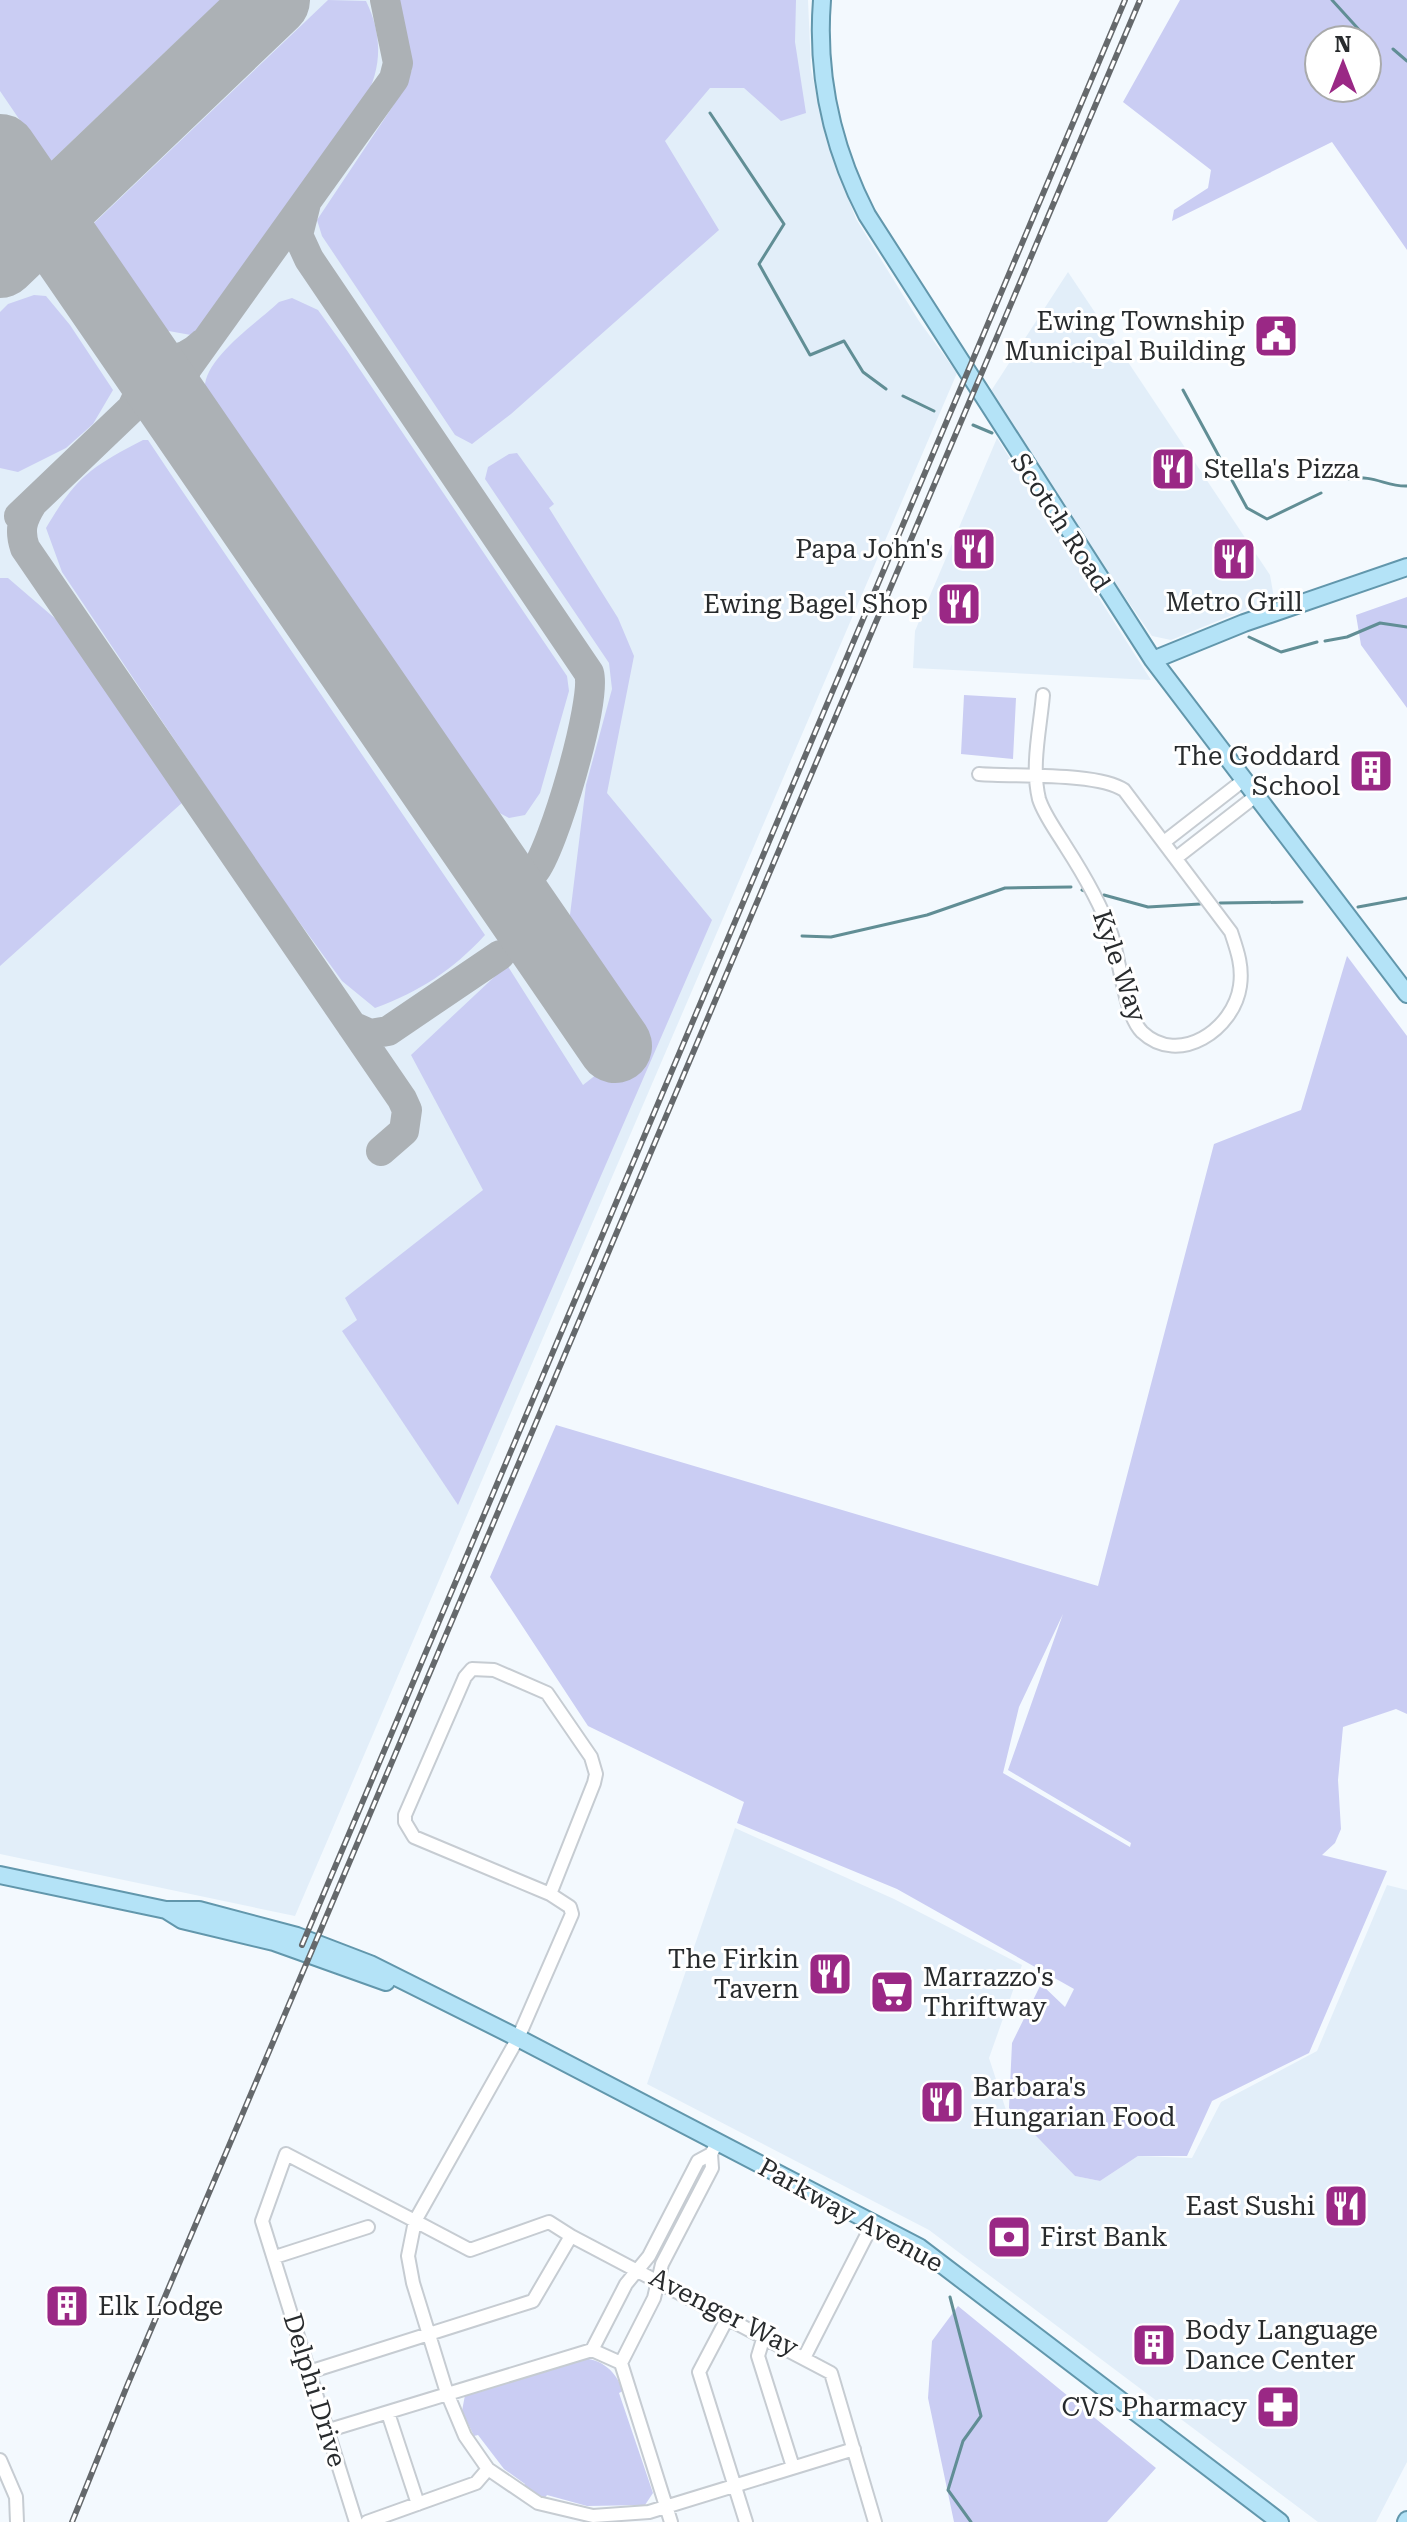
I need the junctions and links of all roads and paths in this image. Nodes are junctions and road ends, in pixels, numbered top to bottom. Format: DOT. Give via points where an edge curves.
graph roads {
  1 [pos="822,0"];
  2 [pos="1407,567"];
  3 [pos="1153,660"];
  4 [pos="1043,695"];
  5 [pos="979,774"];
  6 [pos="1035,778"];
  7 [pos="1245,779"];
  8 [pos="1257,795"];
  9 [pos="1164,842"];
  10 [pos="1176,858"];
  11 [pos="1407,994"];
  12 [pos="0,1875"];
  13 [pos="550,1894"];
  14 [pos="518,2038"];
  15 [pos="714,2148"];
  16 [pos="415,2221"];
  17 [pos="873,2223"];
  18 [pos="368,2227"];
  19 [pos="571,2236"];
  20 [pos="275,2257"];
  21 [pos="639,2269"];
  22 [pos="659,2279"];
  23 [pos="728,2317"];
  24 [pos="429,2335"];
  25 [pos="764,2336"];
  26 [pos="592,2350"];
  27 [pos="804,2358"];
  28 [pos="621,2363"];
  29 [pos="309,2372"];
  30 [pos="447,2393"];
  31 [pos="388,2413"];
  32 [pos="326,2431"];
  33 [pos="854,2449"];
  34 [pos="0,2460"];
  35 [pos="793,2467"];
  36 [pos="488,2469"];
  37 [pos="734,2485"];
  38 [pos="418,2504"];
  39 [pos="666,2507"];
  40 [pos="577,2518"];
  41 [pos="17,2522"];
  42 [pos="356,2522"];
  43 [pos="367,2522"];
  44 [pos="671,2522"];
  45 [pos="746,2522"];
  46 [pos="875,2522"];
  47 [pos="1280,2522"];
  1 -- 3 [label="main road, Scotch Road" via="825,96 853,187 951,351"];
  2 -- 3 [label="main road"];
  3 -- 7 [label="main road, Scotch Road"];
  4 -- 6 [label="street, Kyle Way"];
  5 -- 6 [label="street, Kyle Way"];
  6 -- 9 [label="street, Kyle Way" via="1113,782"];
  6 -- 10 [label="street, Kyle Way" via="1040,803 1093,888 1139,1029 1170,1048 1200,1040 1229,1019 1240,987 1241,959 1231,932"];
  7 -- 8 [label="main road, Scotch Road"];
  7 -- 9 [label="street"];
  8 -- 10 [label="street"];
  8 -- 11 [label="main road, Scotch Road"];
  9 -- 10 [label="street, Kyle Way"];
  12 -- 14 [label="main road, Parkway Avenue" via="166,1910 199,1910 297,1936 370,1964"];
  13 -- 13 [label="street" via="414,1837 405,1822 472,1669 494,1670 547,1693 595,1765 594,1783"];
  13 -- 14 [label="street" via="572,1914"];
  14 -- 15 [label="main road, Parkway Avenue"];
  14 -- 16 [label="street"];
  15 -- 17 [label="main road, Parkway Avenue"];
  15 -- 21 [label="street" via="698,2161"];
  15 -- 22 [label="street" via="712,2168"];
  16 -- 19 [label="street, Avenger Way" via="470,2250 549,2222"];
  16 -- 20 [label="street, Delphi Drive" via="286,2154 262,2221"];
  16 -- 24 [label="street" via="408,2256"];
  17 -- 27 [label="street, Avenger Way"];
  17 -- 47 [label="main road, Parkway Avenue" via="919,2247"];
  18 -- 20 [label="street"];
  19 -- 21 [label="street, Avenger Way"];
  19 -- 24 [label="street" via="533,2301"];
  20 -- 29 [label="street, Delphi Drive"];
  21 -- 22 [label="street, Avenger Way"];
  21 -- 26 [label="street"];
  22 -- 23 [label="street, Avenger Way"];
  22 -- 28 [label="street"];
  23 -- 25 [label="street, Avenger Way"];
  23 -- 37 [label="street" via="699,2372"];
  24 -- 29 [label="street"];
  24 -- 30 [label="street"];
  25 -- 27 [label="street, Avenger Way"];
  25 -- 35 [label="street" via="758,2356"];
  26 -- 28 [label="street"];
  26 -- 30 [label="street"];
  27 -- 33 [label="street" via="831,2373"];
  28 -- 39 [label="street"];
  29 -- 32 [label="street, Delphi Drive"];
  30 -- 31 [label="street"];
  30 -- 36 [label="street" via="465,2436"];
  31 -- 32 [label="street"];
  31 -- 38 [label="street"];
  32 -- 42 [label="street, Delphi Drive"];
  33 -- 35 [label="street"];
  33 -- 46 [label="street"];
  34 -- 41 [label="street" via="16,2497"];
  35 -- 37 [label="street"];
  36 -- 38 [label="street" via="476,2483"];
  36 -- 40 [label="street" via="538,2503"];
  37 -- 39 [label="street"];
  37 -- 45 [label="street"];
  38 -- 43 [label="street"];
  39 -- 40 [label="street" via="621,2517"];
  39 -- 44 [label="street"];
}
